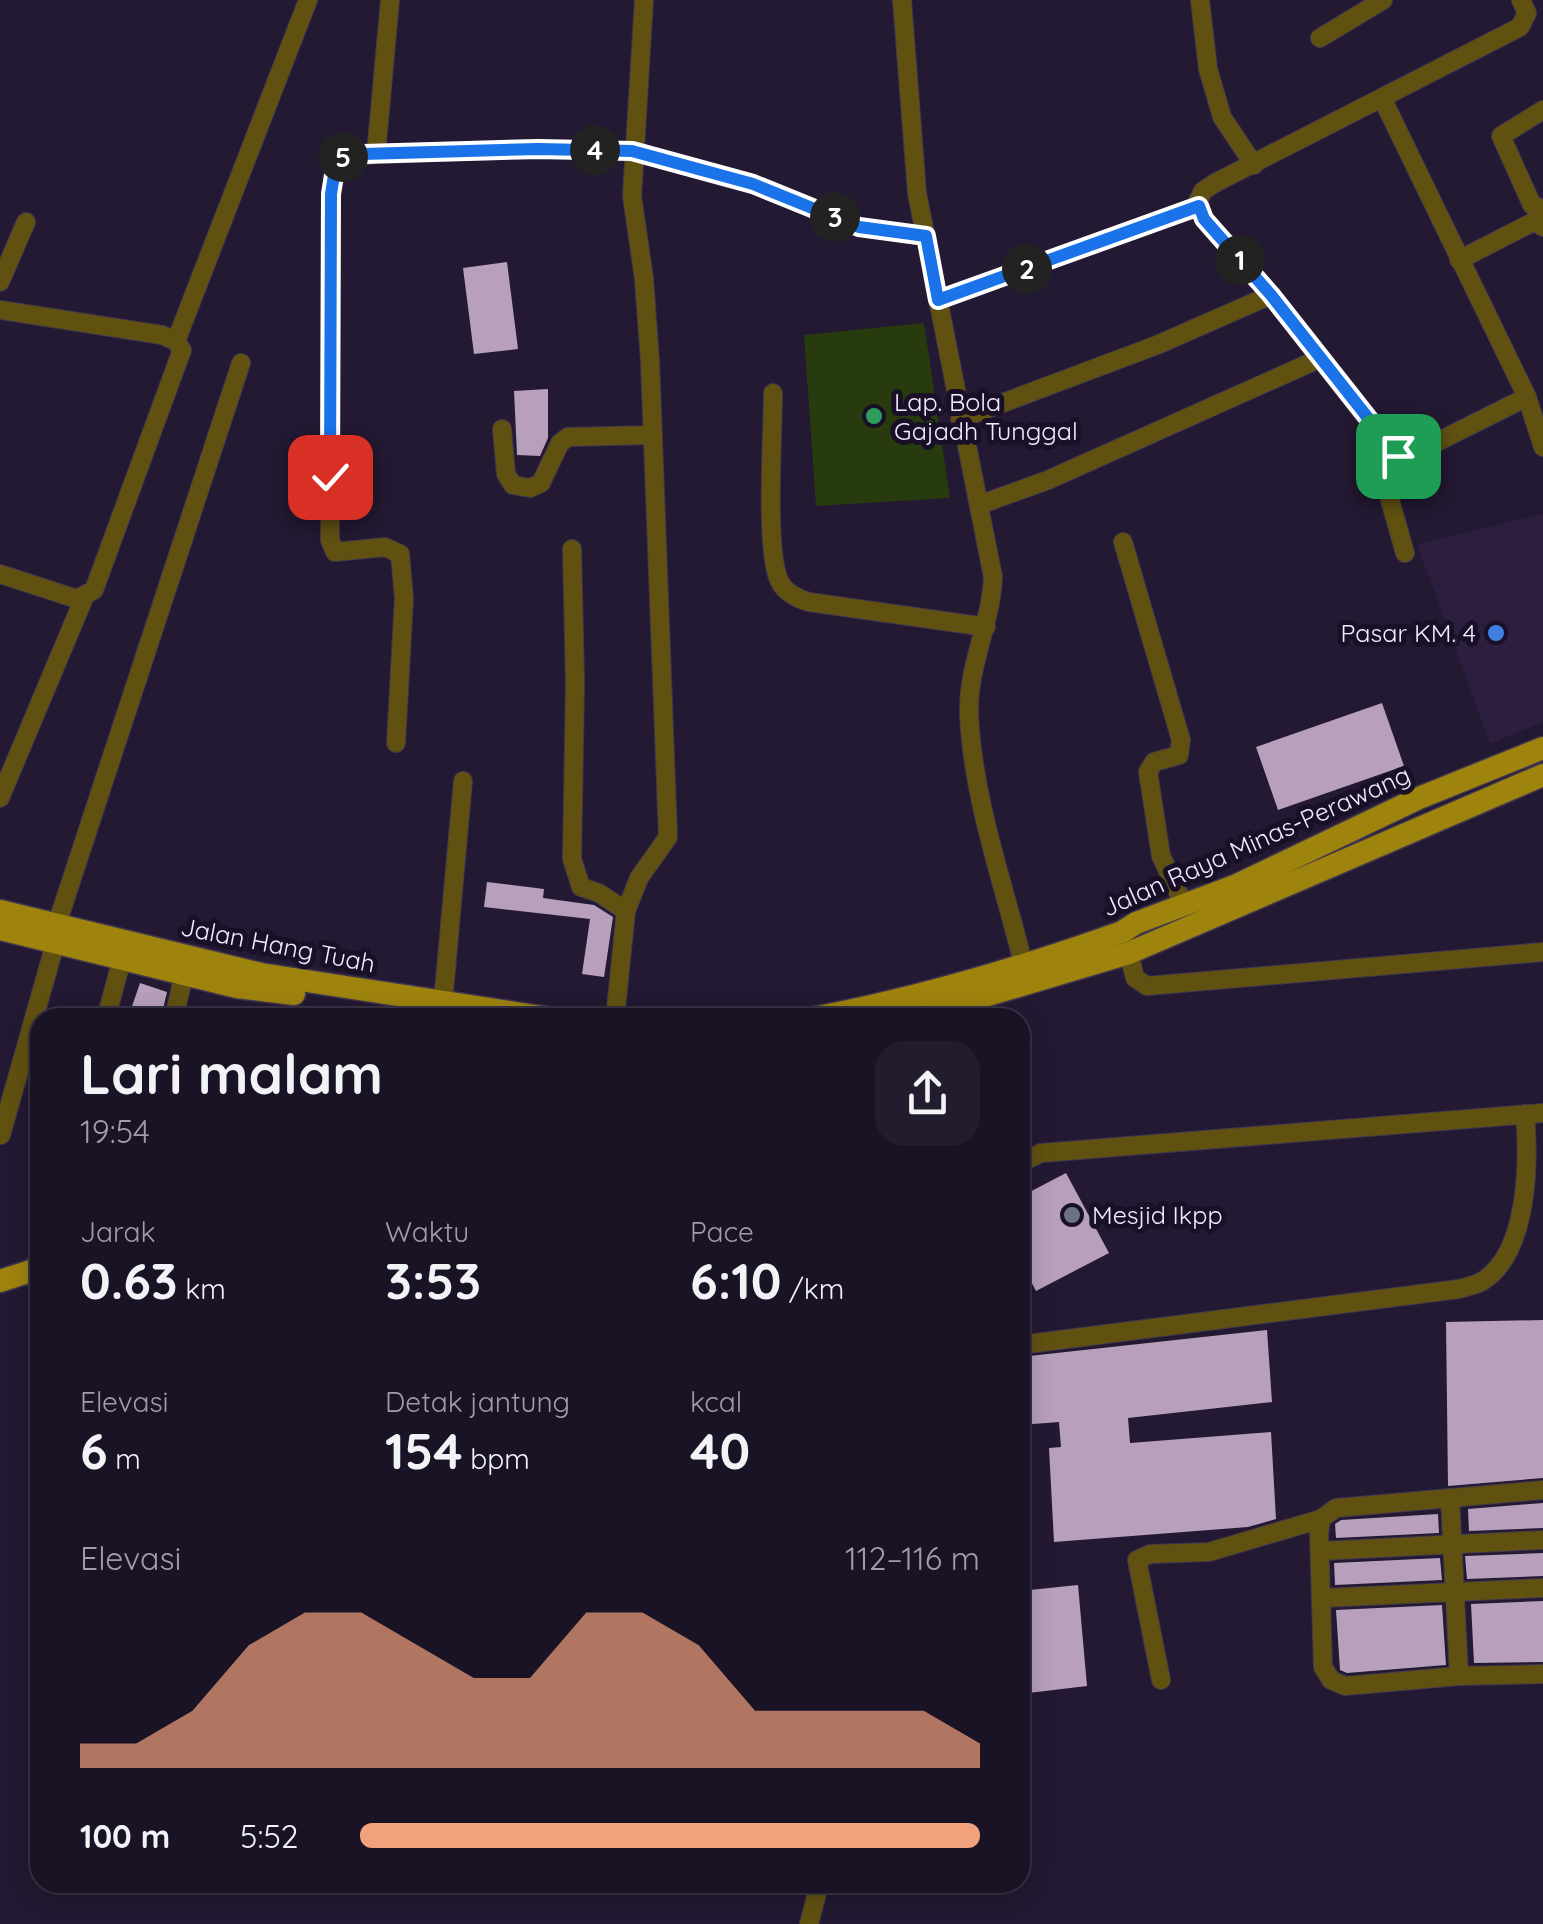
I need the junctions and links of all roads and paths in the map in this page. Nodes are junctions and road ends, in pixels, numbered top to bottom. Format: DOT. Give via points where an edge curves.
graph roads {
  1 [pos="308,0"];
  2 [pos="390,0"];
  3 [pos="644,0"];
  4 [pos="902,0"];
  5 [pos="1200,0"];
  6 [pos="1382,0"];
  7 [pos="1521,0"];
  8 [pos="1320,38"];
  9 [pos="1382,98"];
  10 [pos="1543,110"];
  11 [pos="632,151"];
  12 [pos="376,154"];
  13 [pos="1254,165"];
  14 [pos="1199,206"];
  15 [pos="1543,210"];
  16 [pos="26,222"];
  17 [pos="1543,227"];
  18 [pos="926,236"];
  19 [pos="1459,260"];
  20 [pos="0,282"];
  21 [pos="1271,295"];
  22 [pos="938,300"];
  23 [pos="0,310"];
  24 [pos="176,340"];
  25 [pos="1321,358"];
  26 [pos="242,364"];
  27 [pos="772,393"];
  28 [pos="1534,402"];
  29 [pos="960,419"];
  30 [pos="502,429"];
  31 [pos="653,435"];
  32 [pos="1543,447"];
  33 [pos="1400,456"];
  34 [pos="979,505"];
  35 [pos="1123,542"];
  36 [pos="572,549"];
  37 [pos="1405,553"];
  38 [pos="0,574"];
  39 [pos="84,598"];
  40 [pos="986,627"];
  41 [pos="396,743"];
  42 [pos="1543,748"];
  43 [pos="1543,775"];
  44 [pos="463,781"];
  45 [pos="0,798"];
  46 [pos="1184,906"];
  47 [pos="0,911"];
  48 [pos="626,912"];
  49 [pos="0,930"];
  50 [pos="55,935"];
  51 [pos="1126,943"];
  52 [pos="1543,952"];
  53 [pos="122,959"];
  54 [pos="1024,967"];
  55 [pos="184,974"];
  56 [pos="35,1008"];
  57 [pos="109,1008"];
  58 [pos="176,1008"];
  59 [pos="433,1008"];
  60 [pos="441,1008"];
  61 [pos="452,1008"];
  62 [pos="616,1008"];
  63 [pos="865,1008"];
  64 [pos="940,1008"];
  65 [pos="30,1026"];
  66 [pos="1534,1114"];
  67 [pos="0,1135"];
  68 [pos="1030,1158"];
  69 [pos="30,1271"];
  70 [pos="0,1281"];
  71 [pos="1030,1344"];
  72 [pos="1543,1490"];
  73 [pos="1450,1498"];
  74 [pos="1322,1519"];
  75 [pos="1543,1540"];
  76 [pos="1452,1546"];
  77 [pos="1320,1551"];
  78 [pos="1543,1588"];
  79 [pos="1455,1592"];
  80 [pos="1323,1598"];
  81 [pos="1543,1674"];
  82 [pos="1459,1676"];
  83 [pos="1161,1680"];
  84 [pos="817,1893"];
  85 [pos="809,1924"];
  1 -- 24 [label="street"];
  2 -- 12 [label="street"];
  3 -- 11 [label="street"];
  4 -- 18 [label="street"];
  5 -- 13 [label="street" via="1222,117"];
  6 -- 8 [label="street"];
  7 -- 9 [label="street" via="1527,16 1520,27"];
  9 -- 13 [label="street"];
  9 -- 19 [label="street"];
  10 -- 15 [label="street" via="1500,136 1532,205"];
  11 -- 12 [label="street"];
  11 -- 18 [label="street" via="753,184 859,227"];
  11 -- 31 [label="street"];
  12 -- 41 [label="street" via="342,157 334,170 330,540 336,552 385,547 400,554"];
  13 -- 14 [label="street" via="1203,191"];
  14 -- 21 [label="street"];
  14 -- 22 [label="street"];
  16 -- 20 [label="street"];
  17 -- 19 [label="street" via="1536,221"];
  18 -- 22 [label="street"];
  19 -- 28 [label="street"];
  21 -- 25 [label="street"];
  21 -- 29 [label="street"];
  22 -- 29 [label="street"];
  23 -- 24 [label="street"];
  24 -- 39 [label="street" via="182,355 98,584"];
  25 -- 33 [label="street"];
  25 -- 34 [label="street"];
  26 -- 50 [label="street"];
  27 -- 40 [label="street" via="773,550 781,584 810,602"];
  28 -- 32 [label="street"];
  28 -- 33 [label="street"];
  29 -- 34 [label="street"];
  30 -- 31 [label="street" via="506,474 521,488 541,484 568,437"];
  31 -- 48 [label="street" via="668,837"];
  33 -- 37 [label="street" via="1386,486"];
  34 -- 40 [label="street" via="993,577"];
  35 -- 46 [label="street" via="1181,740 1179,755 1154,762 1148,772 1160,856"];
  36 -- 48 [label="street" via="572,859 581,887"];
  38 -- 39 [label="street"];
  39 -- 45 [label="street"];
  40 -- 54 [label="street" via="971,672 969,712 983,806"];
  42 -- 46 [label="main road, Jalan Raya Minas-Perawang"];
  43 -- 51 [label="main road, Jalan Raya Minas-Perawang"];
  44 -- 61 [label="street"];
  46 -- 51 [label="main road, Jalan Raya Minas-Perawang" via="1136,922"];
  47 -- 50 [label="main road, Jalan Hang Tuah"];
  48 -- 62 [label="street"];
  49 -- 50 [label="main road, Jalan Hang Tuah"];
  50 -- 53 [label="main road, Jalan Hang Tuah"];
  50 -- 56 [label="street"];
  50 -- 60 [label="main road, Jalan Hang Tuah"];
  51 -- 52 [label="street" via="1135,978 1147,986"];
  51 -- 54 [label="main road, Jalan Raya Minas-Perawang"];
  51 -- 64 [label="main road, Jalan Raya Minas-Perawang"];
  53 -- 55 [label="main road, Jalan Hang Tuah"];
  53 -- 57 [label="street"];
  54 -- 63 [label="main road, Jalan Raya Minas-Perawang"];
  55 -- 58 [label="street"];
  55 -- 59 [label="main road, Jalan Hang Tuah" via="237,987"];
  65 -- 67 [label="street"];
  66 -- 68 [label="street"];
  66 -- 71 [label="street" via="1516,1234 1482,1281"];
  69 -- 70 [label="main road"];
  72 -- 73 [label="street"];
  73 -- 74 [label="street" via="1336,1508"];
  73 -- 76 [label="street"];
  74 -- 77 [label="street"];
  74 -- 83 [label="street" via="1209,1552 1137,1560"];
  75 -- 76 [label="street"];
  76 -- 77 [label="street"];
  76 -- 79 [label="street"];
  77 -- 80 [label="street"];
  78 -- 79 [label="street"];
  79 -- 80 [label="street"];
  79 -- 82 [label="street"];
  80 -- 82 [label="street" via="1323,1668 1330,1680 1345,1686"];
  81 -- 82 [label="street"];
  84 -- 85 [label="street"];
}
